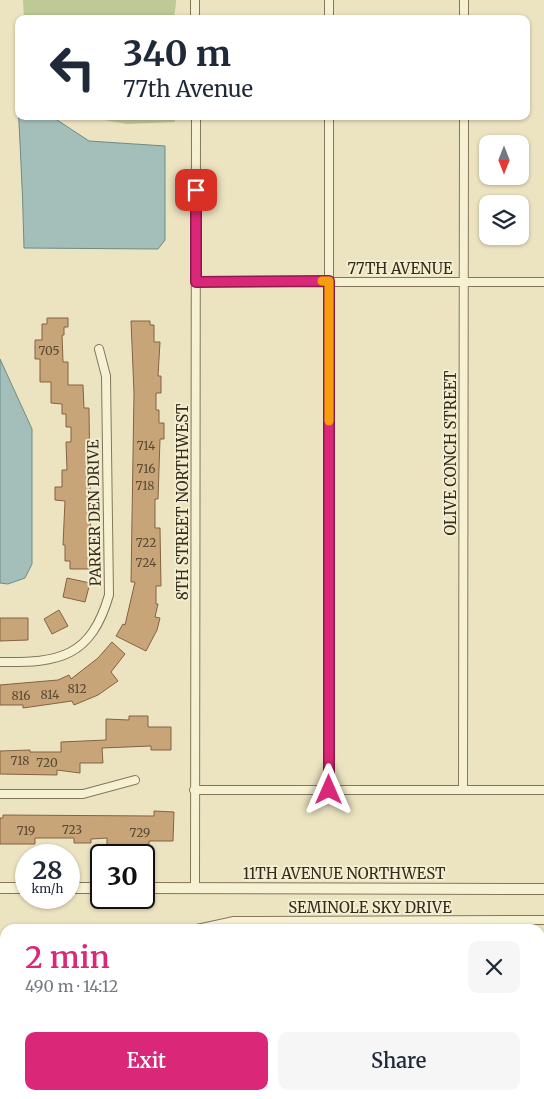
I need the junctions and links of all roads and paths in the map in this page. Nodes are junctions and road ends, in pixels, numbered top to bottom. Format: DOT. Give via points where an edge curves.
graph roads {
  1 [pos="195,0"];
  2 [pos="329,0"];
  3 [pos="464,0"];
  4 [pos="196,15"];
  5 [pos="329,15"];
  6 [pos="464,15"];
  7 [pos="196,120"];
  8 [pos="329,120"];
  9 [pos="464,120"];
  10 [pos="329,281"];
  11 [pos="196,282"];
  12 [pos="464,282"];
  13 [pos="544,282"];
  14 [pos="99,349"];
  15 [pos="0,662"];
  16 [pos="135,780"];
  17 [pos="194,790"];
  18 [pos="329,790"];
  19 [pos="463,790"];
  20 [pos="544,790"];
  21 [pos="0,794"];
  22 [pos="0,888"];
  23 [pos="15,888"];
  24 [pos="155,888"];
  25 [pos="194,888"];
  26 [pos="544,889"];
  27 [pos="544,920"];
  28 [pos="218,924"];
  1 -- 4 [label="street"];
  2 -- 5 [label="street"];
  3 -- 6 [label="street"];
  7 -- 11 [label="street, 8TH STREET NORTHWEST"];
  8 -- 10 [label="street"];
  9 -- 12 [label="street, OLIVE CONCH STREET"];
  10 -- 11 [label="street, 77TH AVENUE"];
  10 -- 12 [label="street, 77TH AVENUE"];
  10 -- 18 [label="street"];
  11 -- 17 [label="street, 8TH STREET NORTHWEST"];
  12 -- 13 [label="street, 77TH AVENUE"];
  12 -- 19 [label="street, OLIVE CONCH STREET"];
  14 -- 15 [label="street, PARKER DEN DRIVE" via="106,376 109,575 109,595 103,616 92,634 65,656 50,661"];
  16 -- 21 [label="street" via="83,794"];
  17 -- 18 [label="street"];
  17 -- 25 [label="street, 8TH STREET NORTHWEST"];
  18 -- 19 [label="street"];
  19 -- 20 [label="street"];
  22 -- 23 [label="street"];
  24 -- 25 [label="street, 11TH AVENUE NORTHWEST"];
  25 -- 26 [label="street, 11TH AVENUE NORTHWEST"];
  27 -- 28 [label="street, SEMINOLE SKY DRIVE" via="234,920"];
}
